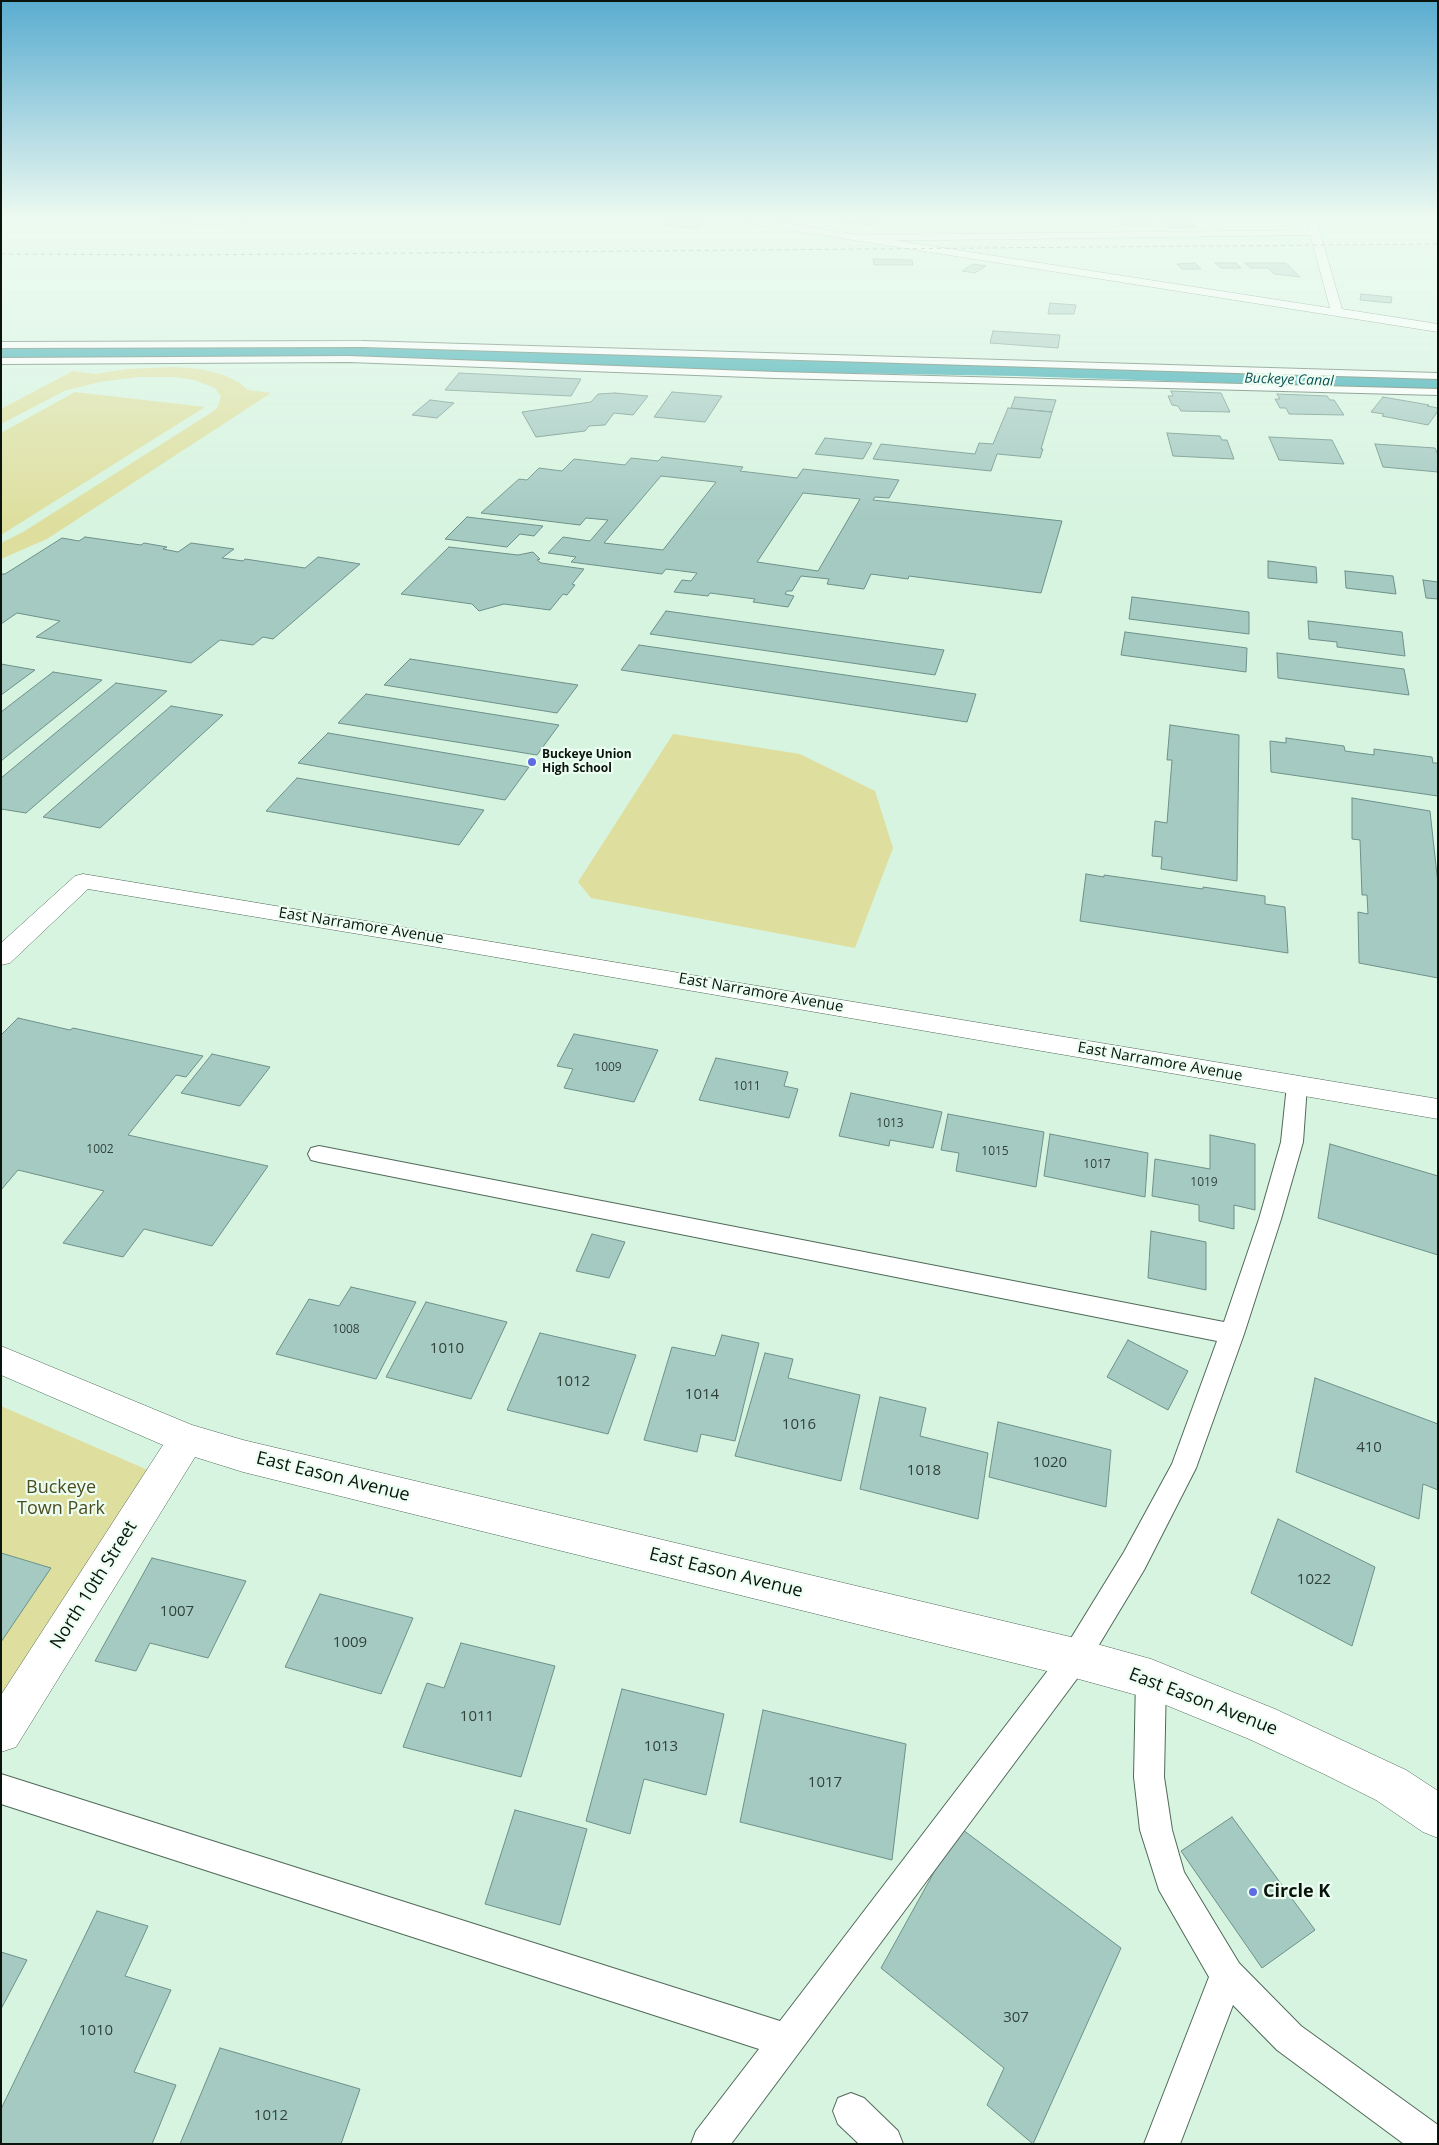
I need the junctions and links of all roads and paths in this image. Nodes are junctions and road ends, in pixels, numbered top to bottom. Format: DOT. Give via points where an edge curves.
graph roads {
  1 [pos="1378,319"];
  2 [pos="1438,328"];
  3 [pos="1,345"];
  4 [pos="1,361"];
  5 [pos="1438,376"];
  6 [pos="1438,392"];
  7 [pos="1,956"];
  8 [pos="1297,1085"];
  9 [pos="1438,1109"];
  10 [pos="319,1154"];
  11 [pos="1232,1334"];
  12 [pos="1,1360"];
  13 [pos="187,1439"];
  14 [pos="1075,1658"];
  15 [pos="1152,1679"];
  16 [pos="1,1732"];
  17 [pos="1,1789"];
  18 [pos="1438,1817"];
  19 [pos="1227,1975"];
  20 [pos="787,2041"];
  21 [pos="851,2111"];
  22 [pos="709,2144"];
  23 [pos="885,2144"];
  24 [pos="1162,2144"];
  25 [pos="1434,2144"];
  1 -- 2 [label="street"];
  3 -- 5 [label="lane" via="364,344"];
  4 -- 6 [label="lane" via="349,359 776,375"];
  7 -- 8 [label="street, East Narramore Avenue" via="83,881"];
  8 -- 9 [label="street, East Narramore Avenue"];
  8 -- 11 [label="lane" via="1292,1142"];
  10 -- 11 [label="lane"];
  11 -- 14 [label="lane" via="1182,1468 1134,1561"];
  12 -- 13 [label="street, East Eason Avenue"];
  13 -- 14 [label="street, East Eason Avenue" via="243,1456"];
  13 -- 16 [label="street, North 10th Street"];
  14 -- 15 [label="street, East Eason Avenue"];
  14 -- 20 [label="lane"];
  15 -- 18 [label="street, East Eason Avenue" via="1339,1759 1391,1785"];
  15 -- 19 [label="lane" via="1149,1777 1156,1830 1170,1879"];
  17 -- 20 [label="lane"];
  19 -- 24 [label="lane"];
  19 -- 25 [label="lane" via="1289,2038"];
  20 -- 22 [label="lane"];
  21 -- 23 [label="lane"];
}
